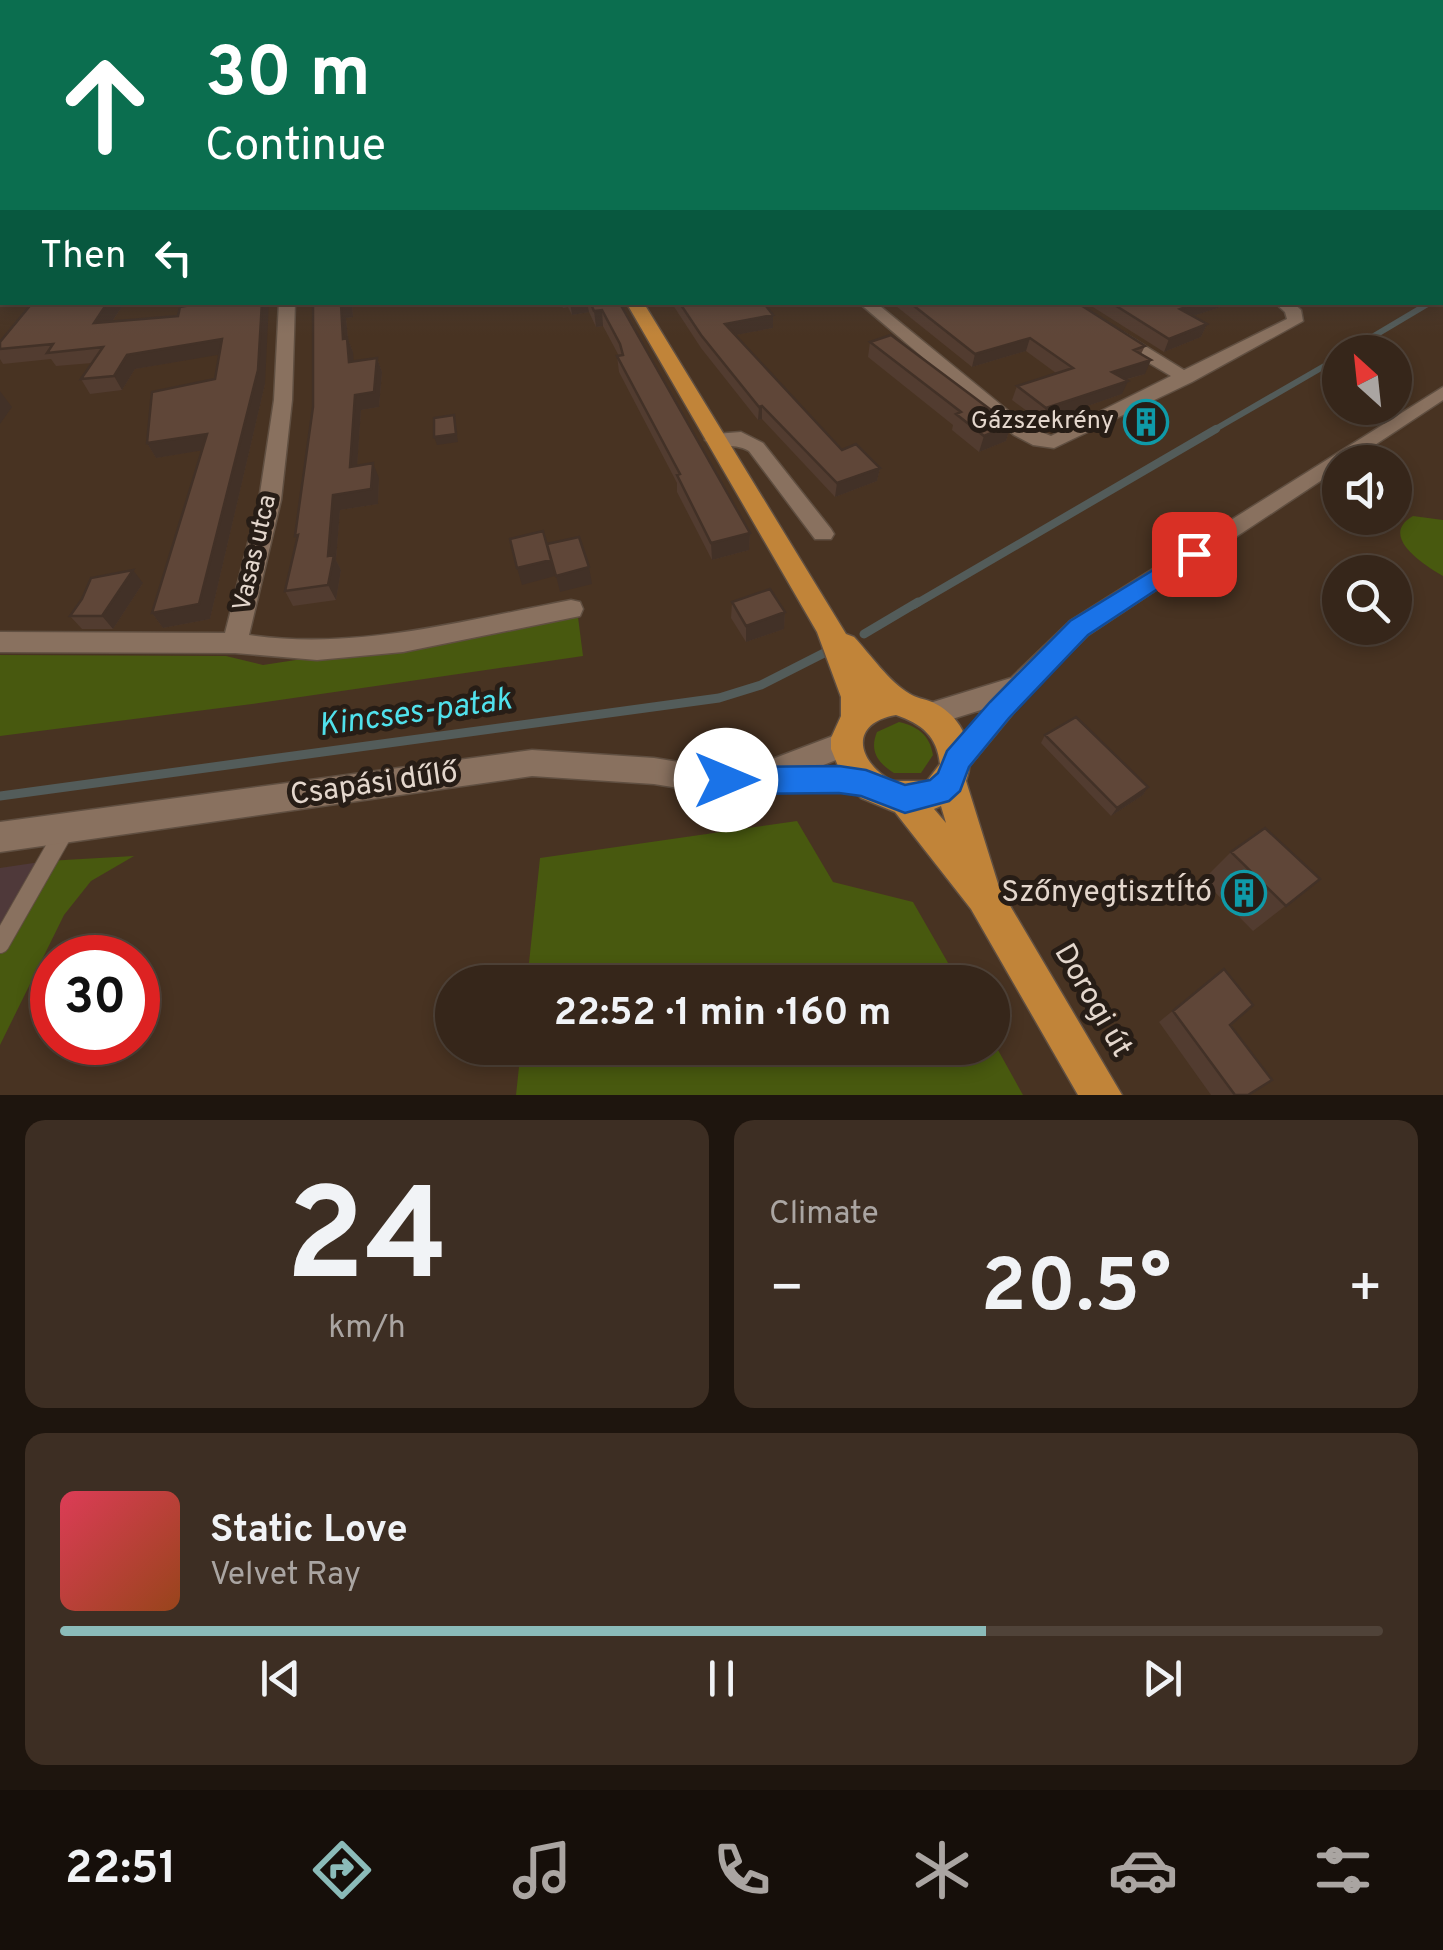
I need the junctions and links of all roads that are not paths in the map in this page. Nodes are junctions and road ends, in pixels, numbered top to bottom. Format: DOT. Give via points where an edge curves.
graph roads {
  1 [pos="287,305"];
  2 [pos="636,305"];
  3 [pos="869,305"];
  4 [pos="1284,305"];
  5 [pos="1107,330"];
  6 [pos="1186,378"];
  7 [pos="1443,392"];
  8 [pos="714,440"];
  9 [pos="823,534"];
  10 [pos="571,609"];
  11 [pos="0,642"];
  12 [pos="235,643"];
  13 [pos="856,668"];
  14 [pos="1021,686"];
  15 [pos="897,702"];
  16 [pos="930,714"];
  17 [pos="851,730"];
  18 [pos="953,771"];
  19 [pos="750,781"];
  20 [pos="866,783"];
  21 [pos="905,799"];
  22 [pos="66,828"];
  23 [pos="0,837"];
  24 [pos="984,896"];
  25 [pos="0,944"];
  26 [pos="1101,1095"];
  1 -- 12 [label="street, Vasas utca" via="270,500"];
  2 -- 8 [label="main road"];
  3 -- 6 [label="street" via="1021,431 1047,442"];
  4 -- 6 [label="street" via="1296,316 1287,326"];
  5 -- 6 [label="street"];
  7 -- 14 [label="street" via="1079,628"];
  8 -- 9 [label="street" via="742,438 756,447"];
  8 -- 13 [label="main road"];
  10 -- 12 [label="street, Vasas utca" via="322,650"];
  11 -- 12 [label="street"];
  13 -- 15 [label="main road"];
  13 -- 17 [label="main road"];
  14 -- 16 [label="street"];
  14 -- 18 [label="street"];
  15 -- 16 [label="main road"];
  15 -- 17 [label="main road" via="868,707"];
  16 -- 18 [label="main road" via="950,734"];
  17 -- 19 [label="street, Csapási dűlő"];
  17 -- 20 [label="main road" via="855,771"];
  18 -- 21 [label="main road" via="938,792"];
  18 -- 24 [label="main road, Dorogi út"];
  19 -- 20 [label="street, Csapási dűlő"];
  19 -- 22 [label="street, Csapási dűlő" via="532,763"];
  20 -- 21 [label="main road"];
  21 -- 24 [label="main road, Dorogi út"];
  22 -- 23 [label="street, Csapási dűlő"];
  22 -- 25 [label="lane"];
  24 -- 26 [label="main road, Dorogi út"];
}
